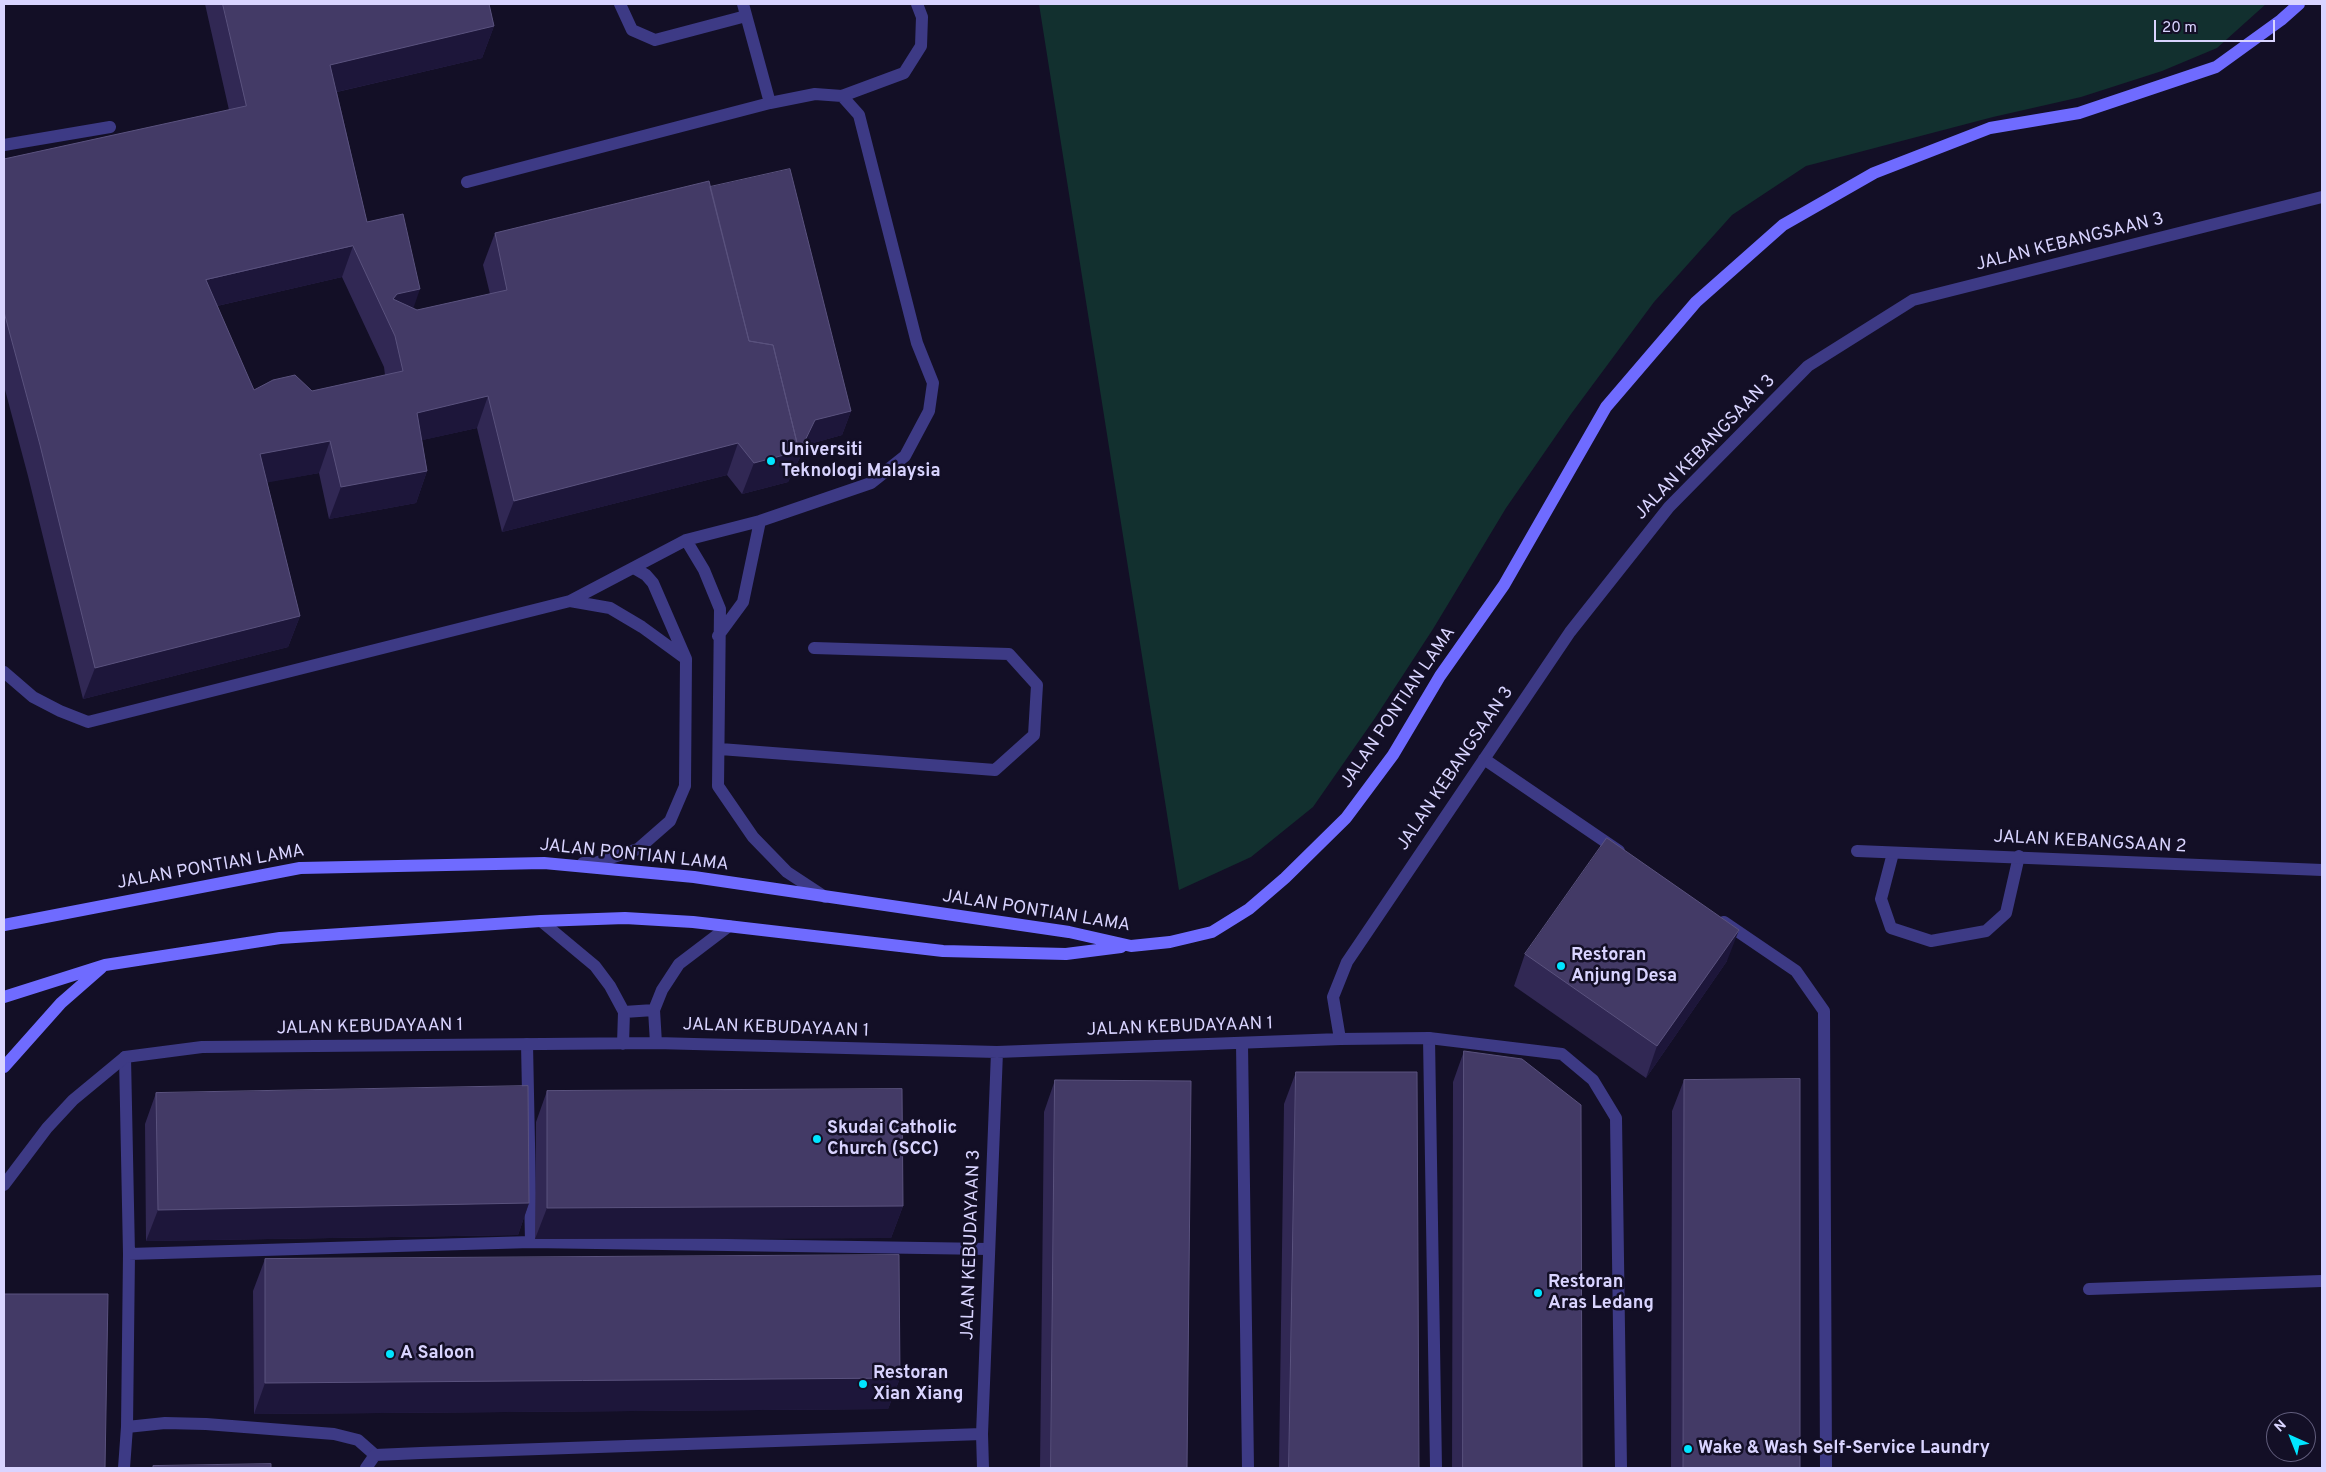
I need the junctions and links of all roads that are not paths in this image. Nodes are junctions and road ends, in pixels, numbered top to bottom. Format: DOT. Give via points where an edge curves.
graph roads {
  1 [pos="620,4"];
  2 [pos="917,4"];
  3 [pos="2299,4"];
  4 [pos="744,10"];
  5 [pos="842,96"];
  6 [pos="770,103"];
  7 [pos="110,126"];
  8 [pos="4,145"];
  9 [pos="467,182"];
  10 [pos="2322,197"];
  11 [pos="760,522"];
  12 [pos="686,540"];
  13 [pos="634,568"];
  14 [pos="570,600"];
  15 [pos="718,636"];
  16 [pos="814,648"];
  17 [pos="686,659"];
  18 [pos="4,672"];
  19 [pos="720,749"];
  20 [pos="1484,759"];
  21 [pos="1857,851"];
  22 [pos="1893,853"];
  23 [pos="2019,856"];
  24 [pos="1630,858"];
  25 [pos="544,863"];
  26 [pos="2322,870"];
  27 [pos="826,897"];
  28 [pos="1710,913"];
  29 [pos="541,921"];
  30 [pos="4,925"];
  31 [pos="729,926"];
  32 [pos="1131,946"];
  33 [pos="104,965"];
  34 [pos="4,996"];
  35 [pos="654,1010"];
  36 [pos="624,1012"];
  37 [pos="1429,1038"];
  38 [pos="1340,1039"];
  39 [pos="656,1043"];
  40 [pos="527,1044"];
  41 [pos="623,1044"];
  42 [pos="1242,1044"];
  43 [pos="997,1052"];
  44 [pos="125,1057"];
  45 [pos="4,1067"];
  46 [pos="4,1185"];
  47 [pos="531,1242"];
  48 [pos="990,1249"];
  49 [pos="130,1254"];
  50 [pos="2322,1281"];
  51 [pos="2089,1288"];
  52 [pos="127,1427"];
  53 [pos="982,1434"];
  54 [pos="376,1455"];
  55 [pos="124,1468"];
  56 [pos="366,1468"];
  57 [pos="983,1468"];
  58 [pos="1248,1468"];
  59 [pos="1436,1468"];
  60 [pos="1621,1468"];
  61 [pos="1826,1468"];
  1 -- 4 [label="street" via="632,30 655,40"];
  2 -- 5 [label="street" via="922,17 921,46 904,73"];
  3 -- 32 [label="street, JALAN PONTIAN LAMA" via="2216,67 2079,113 1990,128 1874,173 1783,225 1696,302 1606,407 1504,585 1440,676 1393,756 1346,818 1249,909 1212,932 1170,942"];
  4 -- 6 [label="street"];
  5 -- 6 [label="street" via="815,94"];
  5 -- 11 [label="street" via="859,115 917,342 933,383 929,411 906,456 871,483"];
  6 -- 9 [label="street"];
  7 -- 8 [label="street"];
  10 -- 20 [label="street, JALAN KEBANGSAAN 3" via="1913,300 1808,366 1669,507 1570,632"];
  11 -- 12 [label="street"];
  11 -- 15 [label="street" via="743,602"];
  12 -- 13 [label="street"];
  12 -- 15 [label="street" via="704,570 720,609"];
  13 -- 14 [label="street"];
  13 -- 17 [label="street" via="653,583"];
  14 -- 17 [label="street" via="610,608"];
  14 -- 18 [label="street" via="88,722 34,697"];
  15 -- 19 [label="street"];
  16 -- 19 [label="street" via="1009,654 1037,685 1034,735 995,770"];
  17 -- 25 [label="street" via="685,786 670,821 638,849 595,863"];
  19 -- 27 [label="street" via="718,786 752,837 786,872"];
  20 -- 24 [label="street"];
  20 -- 38 [label="street, JALAN KEBANGSAAN 3" via="1347,962 1333,997"];
  21 -- 22 [label="street, JALAN KEBANGSAAN 2"];
  22 -- 23 [label="street, JALAN KEBANGSAAN 2"];
  22 -- 23 [label="street" via="1881,899 1891,928 1931,940 1986,931 2006,913"];
  23 -- 26 [label="street, JALAN KEBANGSAAN 2"];
  25 -- 27 [label="street, JALAN PONTIAN LAMA" via="694,877"];
  25 -- 30 [label="street, JALAN PONTIAN LAMA" via="300,868"];
  27 -- 32 [label="street, JALAN PONTIAN LAMA" via="1069,932"];
  28 -- 61 [label="street" via="1796,971 1824,1011"];
  29 -- 31 [label="street" via="625,918"];
  29 -- 33 [label="street" via="280,938"];
  29 -- 36 [label="street" via="595,966"];
  31 -- 32 [label="street" via="943,951 1066,954"];
  31 -- 35 [label="street" via="679,964 662,990"];
  33 -- 34 [label="street"];
  33 -- 45 [label="street" via="61,1003"];
  35 -- 36 [label="street"];
  35 -- 39 [label="street"];
  36 -- 41 [label="street"];
  37 -- 38 [label="street, JALAN KEBUDAYAAN 1"];
  37 -- 59 [label="street"];
  37 -- 60 [label="street, JALAN KEBUDAYAAN 1" via="1562,1054 1593,1080 1616,1118"];
  38 -- 42 [label="street, JALAN KEBUDAYAAN 1"];
  39 -- 41 [label="street, JALAN KEBUDAYAAN 1"];
  39 -- 43 [label="street, JALAN KEBUDAYAAN 1"];
  40 -- 41 [label="street, JALAN KEBUDAYAAN 1"];
  40 -- 44 [label="street, JALAN KEBUDAYAAN 1" via="202,1047"];
  40 -- 47 [label="street"];
  42 -- 43 [label="street, JALAN KEBUDAYAAN 1"];
  42 -- 58 [label="street"];
  43 -- 48 [label="street, JALAN KEBUDAYAAN 3"];
  44 -- 46 [label="street" via="73,1100 47,1128"];
  44 -- 49 [label="street"];
  47 -- 48 [label="street"];
  47 -- 49 [label="street"];
  48 -- 53 [label="street, JALAN KEBUDAYAAN 3"];
  49 -- 52 [label="street"];
  50 -- 51 [label="street"];
  52 -- 54 [label="street" via="165,1423 206,1424 334,1434 358,1440"];
  52 -- 55 [label="street"];
  53 -- 54 [label="street"];
  53 -- 57 [label="street, JALAN KEBUDAYAAN 3"];
  54 -- 56 [label="street"];
}
